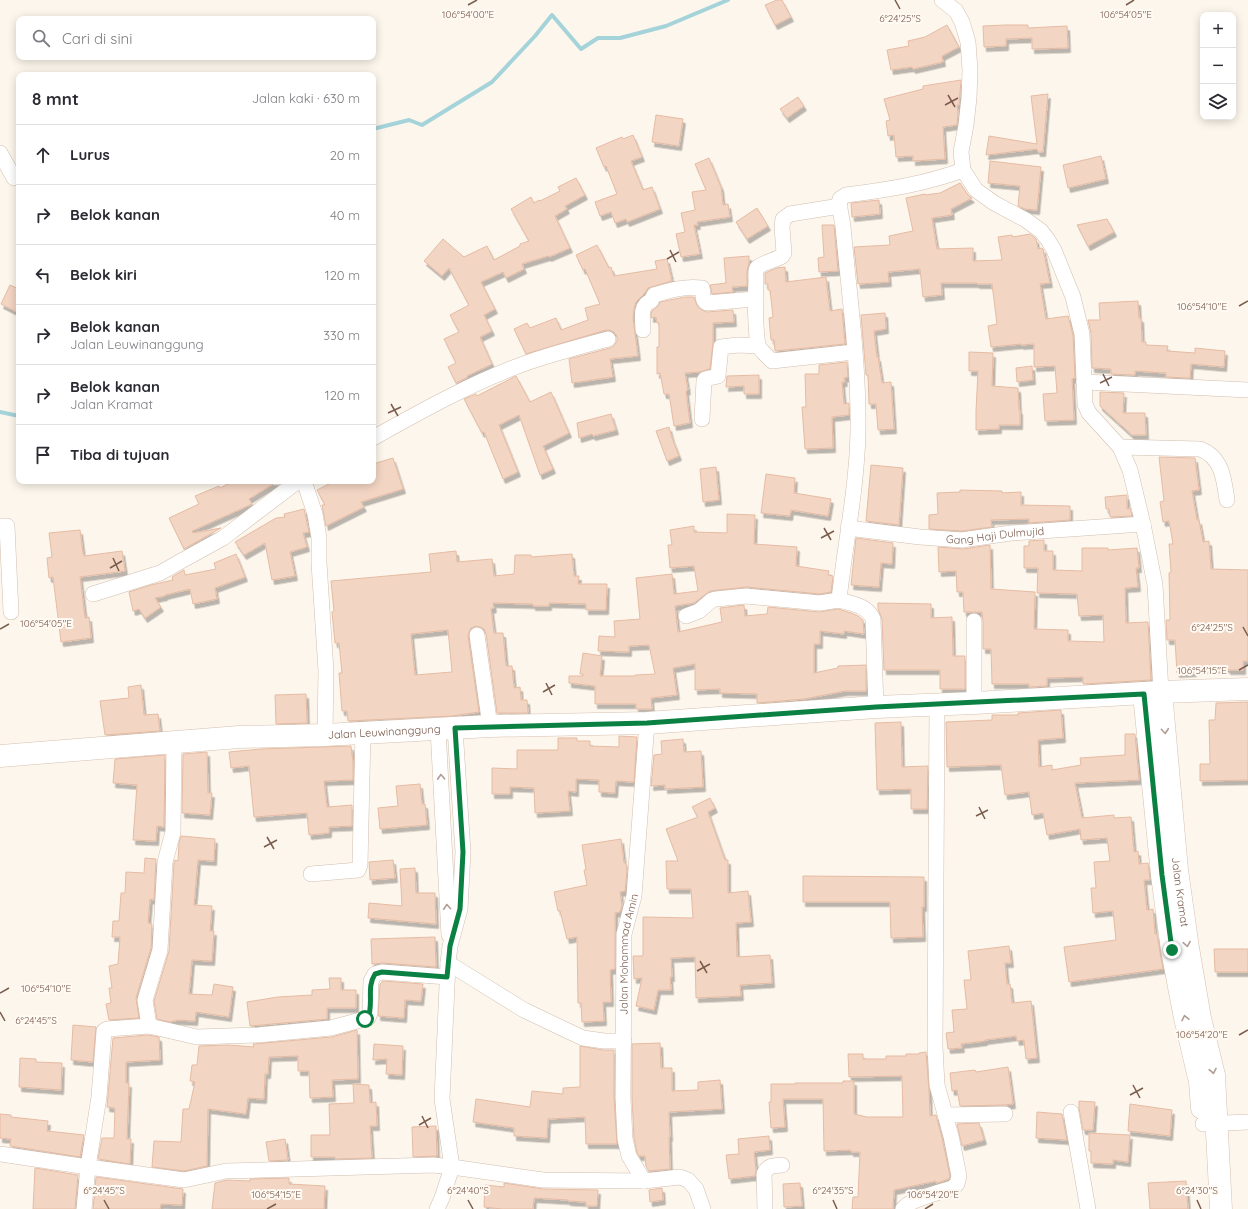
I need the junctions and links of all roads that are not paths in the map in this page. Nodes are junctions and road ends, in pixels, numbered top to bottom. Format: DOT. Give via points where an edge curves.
graph roads {
  1 [pos="942,0"];
  2 [pos="0,153"];
  3 [pos="963,170"];
  4 [pos="14,178"];
  5 [pos="840,206"];
  6 [pos="755,299"];
  7 [pos="643,330"];
  8 [pos="608,339"];
  9 [pos="758,346"];
  10 [pos="854,352"];
  11 [pos="1084,382"];
  12 [pos="1248,390"];
  13 [pos="702,419"];
  14 [pos="376,436"];
  15 [pos="1120,447"];
  16 [pos="294,484"];
  17 [pos="305,484"];
  18 [pos="1227,500"];
  19 [pos="1143,524"];
  20 [pos="0,526"];
  21 [pos="848,528"];
  22 [pos="93,594"];
  23 [pos="839,600"];
  24 [pos="11,612"];
  25 [pos="686,616"];
  26 [pos="974,621"];
  27 [pos="477,635"];
  28 [pos="1248,689"];
  29 [pos="1153,693"];
  30 [pos="974,703"];
  31 [pos="937,705"];
  32 [pos="876,707"];
  33 [pos="647,723"];
  34 [pos="490,726"];
  35 [pos="446,728"];
  36 [pos="363,733"];
  37 [pos="325,735"];
  38 [pos="174,743"];
  39 [pos="0,756"];
  40 [pos="311,874"];
  41 [pos="448,970"];
  42 [pos="149,1026"];
  43 [pos="624,1042"];
  44 [pos="1071,1112"];
  45 [pos="1005,1114"];
  46 [pos="946,1115"];
  47 [pos="1248,1122"];
  48 [pos="1210,1124"];
  49 [pos="0,1154"];
  50 [pos="782,1165"];
  51 [pos="88,1167"];
  52 [pos="452,1167"];
  53 [pos="644,1181"];
  54 [pos="84,1209"];
  55 [pos="436,1209"];
  56 [pos="703,1209"];
  57 [pos="765,1209"];
  58 [pos="903,1209"];
  59 [pos="1088,1209"];
  60 [pos="1208,1209"];
  61 [pos="1221,1209"];
  1 -- 3 [label="street" via="956,12 968,42 969,98 961,152"];
  2 -- 4 [label="street"];
  3 -- 5 [label="street" via="900,188 846,196 840,199"];
  3 -- 11 [label="street" via="976,190 1041,231 1054,250 1078,314 1082,334"];
  5 -- 6 [label="street" via="790,214 784,218 784,253 780,258 758,268"];
  5 -- 10 [label="street"];
  6 -- 7 [label="street" via="707,303 704,302 702,288 681,288 654,295 651,301 643,306"];
  6 -- 9 [label="street"];
  8 -- 14 [label="street" via="530,362 486,379"];
  9 -- 10 [label="street" via="772,361"];
  9 -- 13 [label="street" via="721,347 719,375 704,381"];
  10 -- 21 [label="street" via="858,391 858,433"];
  11 -- 12 [label="street"];
  11 -- 15 [label="street" via="1085,404 1089,413"];
  15 -- 18 [label="street" via="1208,452 1223,475"];
  15 -- 19 [label="street" via="1130,470"];
  16 -- 22 [label="street" via="223,538 160,573"];
  17 -- 37 [label="street" via="315,514 319,538 326,671"];
  19 -- 21 [label="street, Gang Haji Dulmujid" via="1011,533 962,540"];
  19 -- 29 [label="street" via="1155,585 1160,670"];
  20 -- 24 [label="street" via="6,526"];
  21 -- 23 [label="street"];
  23 -- 25 [label="street" via="820,602 746,596 716,599 699,611"];
  23 -- 32 [label="street" via="862,607 873,619"];
  26 -- 30 [label="street"];
  27 -- 34 [label="street"];
  28 -- 29 [label="main road, Jalan Leuwinanggung"];
  29 -- 30 [label="main road, Jalan Leuwinanggung"];
  29 -- 48 [label="main road, Jalan Kramat" via="1162,875 1172,950 1185,1018"];
  30 -- 31 [label="main road, Jalan Leuwinanggung"];
  31 -- 32 [label="main road, Jalan Leuwinanggung"];
  31 -- 46 [label="street" via="936,1047 937,1085"];
  32 -- 33 [label="main road, Jalan Leuwinanggung"];
  33 -- 34 [label="main road, Jalan Leuwinanggung"];
  33 -- 43 [label="street, Jalan Mohammad Amin" via="634,896 624,934"];
  34 -- 35 [label="main road, Jalan Leuwinanggung"];
  35 -- 36 [label="main road, Jalan Leuwinanggung"];
  35 -- 41 [label="street" via="450,946"];
  36 -- 37 [label="main road, Jalan Leuwinanggung"];
  36 -- 40 [label="street" via="360,865 358,870"];
  37 -- 38 [label="main road, Jalan Leuwinanggung"];
  38 -- 39 [label="main road, Jalan Leuwinanggung"];
  38 -- 42 [label="street" via="173,832 165,862 160,950 146,1000"];
  41 -- 42 [label="street" via="375,974 371,981 368,1018 330,1028 196,1036"];
  41 -- 43 [label="street" via="583,1038"];
  41 -- 52 [label="street" via="442,1099"];
  42 -- 51 [label="street" via="112,1028 104,1031 99,1097"];
  43 -- 53 [label="street, Jalan Mohammad Amin" via="625,1139 629,1156"];
  44 -- 59 [label="street"];
  45 -- 46 [label="street"];
  46 -- 58 [label="street" via="959,1176 957,1184 913,1201"];
  47 -- 48 [label="street"];
  48 -- 60 [label="main road, Jalan Kramat"];
  48 -- 61 [label="main road, Jalan Kramat"];
  49 -- 51 [label="street"];
  50 -- 57 [label="street" via="766,1168"];
  51 -- 52 [label="street" via="184,1180 226,1171 433,1165"];
  51 -- 54 [label="street"];
  52 -- 53 [label="street" via="544,1180"];
  52 -- 55 [label="street"];
  53 -- 56 [label="street" via="680,1177 688,1180 696,1189"];
}
